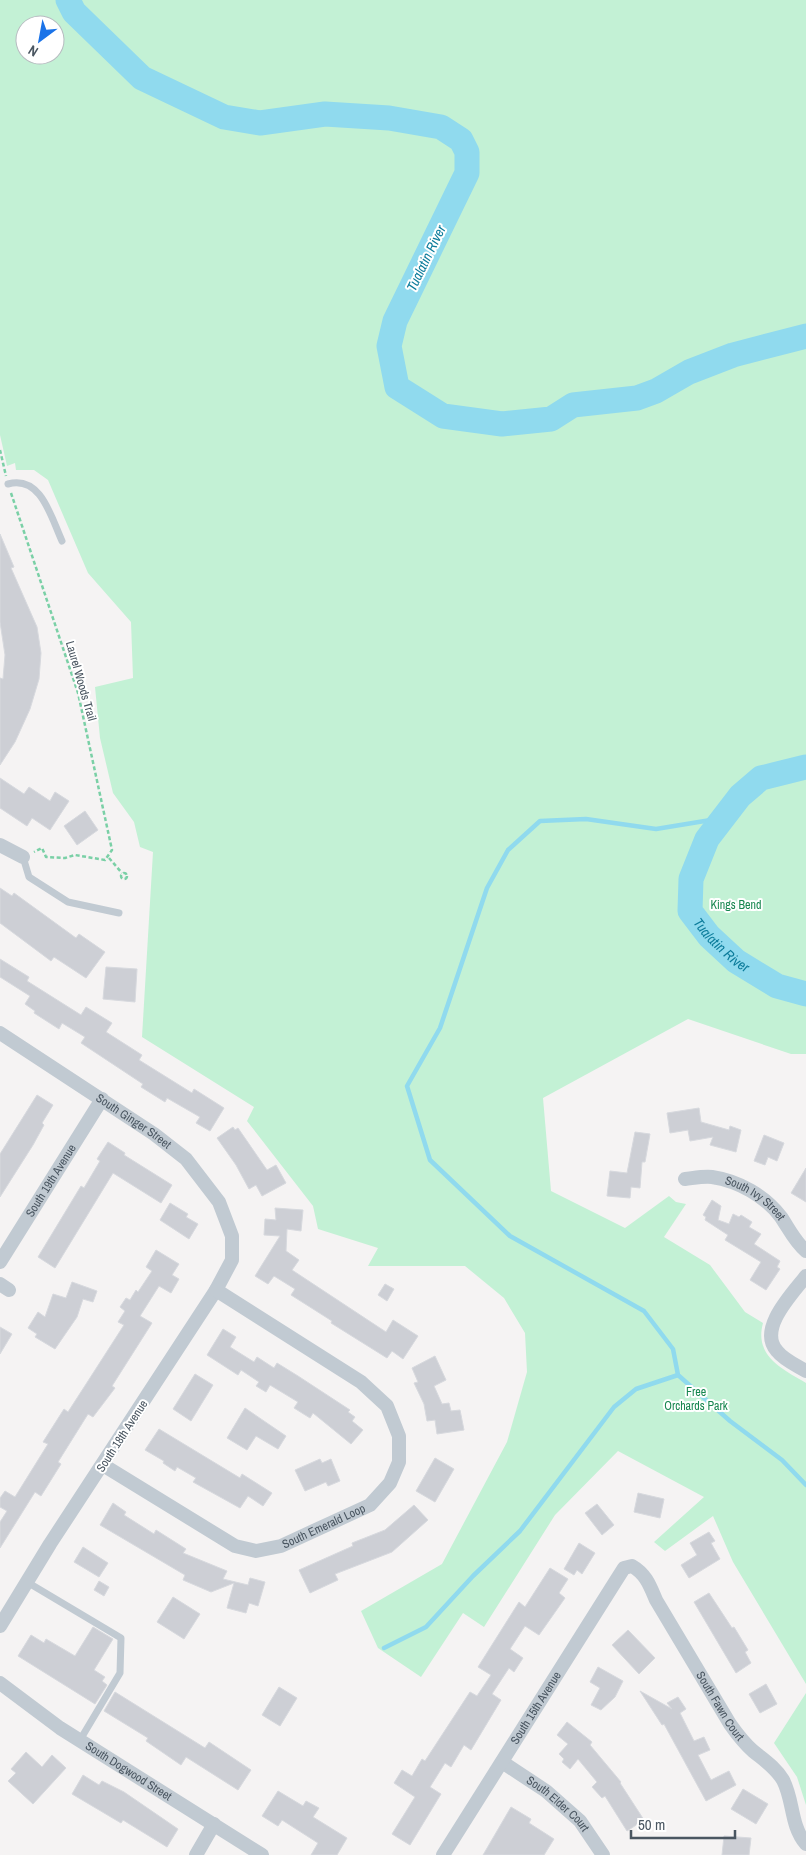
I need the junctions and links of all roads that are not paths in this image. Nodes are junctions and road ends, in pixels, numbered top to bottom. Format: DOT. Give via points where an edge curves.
graph roads {
  1 [pos="8,484"];
  2 [pos="62,541"];
  3 [pos="0,845"];
  4 [pos="23,857"];
  5 [pos="119,913"];
  6 [pos="0,1033"];
  7 [pos="102,1099"];
  8 [pos="685,1179"];
  9 [pos="232,1242"];
  10 [pos="806,1251"];
  11 [pos="0,1262"];
  12 [pos="806,1276"];
  13 [pos="216,1290"];
  14 [pos="806,1372"];
  15 [pos="103,1465"];
  16 [pos="632,1566"];
  17 [pos="27,1582"];
  18 [pos="0,1626"];
  19 [pos="0,1683"];
  20 [pos="80,1740"];
  21 [pos="502,1762"];
  22 [pos="214,1824"];
  23 [pos="806,1844"];
  24 [pos="196,1855"];
  25 [pos="262,1855"];
  26 [pos="443,1855"];
  27 [pos="603,1855"];
  1 -- 2 [label="lane" via="21,482 36,489"];
  3 -- 4 [label="street"];
  4 -- 5 [label="lane" via="29,877 62,899"];
  6 -- 7 [label="street, South Ginger Street"];
  7 -- 9 [label="street, South Ginger Street" via="186,1159 219,1202"];
  7 -- 11 [label="street, South 19th Avenue"];
  8 -- 10 [label="street, South Ivy Street" via="712,1177 764,1198 798,1245"];
  9 -- 13 [label="street, South 18th Avenue" via="232,1260"];
  12 -- 14 [label="street" via="776,1315 771,1339 775,1350"];
  13 -- 15 [label="street, South 18th Avenue"];
  13 -- 15 [label="street, South Emerald Loop" via="361,1382 387,1406 399,1436 399,1462 390,1483 370,1505 281,1546 256,1551 236,1546"];
  15 -- 17 [label="street, South 18th Avenue"];
  16 -- 21 [label="street, South 15th Avenue" via="624,1568"];
  16 -- 23 [label="street, South Fawn Court" via="641,1571 648,1582 730,1724 782,1780 788,1791 798,1834"];
  17 -- 18 [label="street, South 18th Avenue"];
  17 -- 20 [label="lane" via="121,1638 120,1673"];
  19 -- 20 [label="street, South Dogwood Street"];
  20 -- 22 [label="street, South Dogwood Street"];
  21 -- 26 [label="street, South 15th Avenue"];
  21 -- 27 [label="street, South Elder Court" via="546,1791 580,1821"];
  22 -- 24 [label="street"];
  22 -- 25 [label="street, South Dogwood Street"];
}
